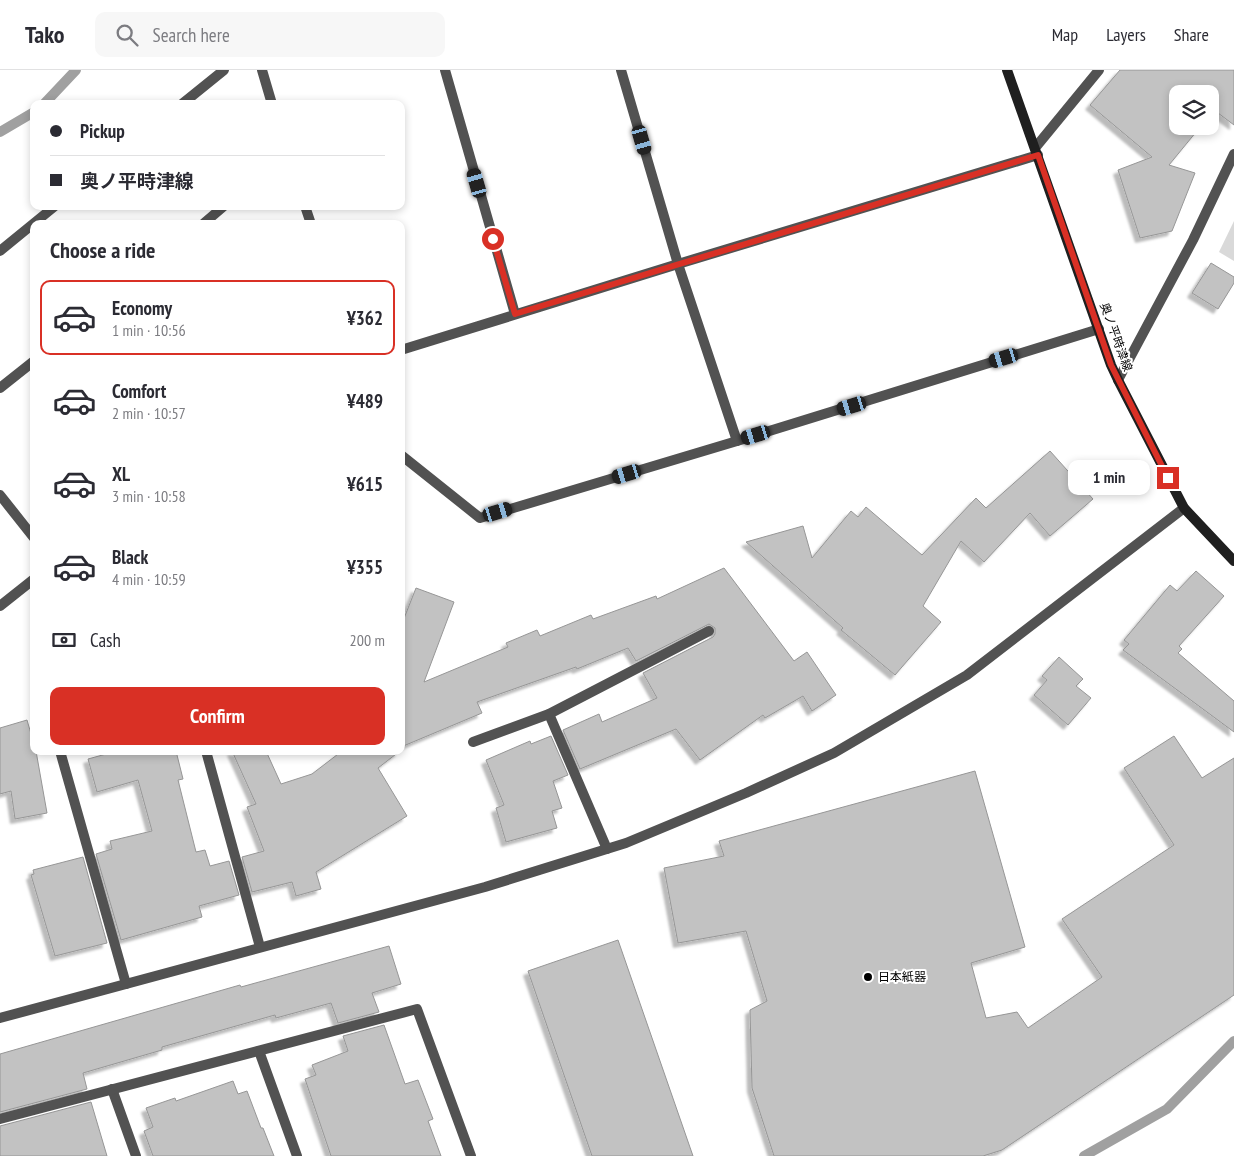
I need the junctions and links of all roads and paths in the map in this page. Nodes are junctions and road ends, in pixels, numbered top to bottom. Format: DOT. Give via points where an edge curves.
graph roads {
  1 [pos="224,70"];
  2 [pos="262,70"];
  3 [pos="445,70"];
  4 [pos="621,70"];
  5 [pos="1007,70"];
  6 [pos="1099,70"];
  7 [pos="187,100"];
  8 [pos="271,100"];
  9 [pos="1036,152"];
  10 [pos="1234,154"];
  11 [pos="50,210"];
  12 [pos="219,210"];
  13 [pos="38,220"];
  14 [pos="208,220"];
  15 [pos="30,226"];
  16 [pos="0,250"];
  17 [pos="678,264"];
  18 [pos="515,314"];
  19 [pos="1099,329"];
  20 [pos="405,349"];
  21 [pos="30,364"];
  22 [pos="1118,380"];
  23 [pos="0,388"];
  24 [pos="738,441"];
  25 [pos="405,459"];
  26 [pos="0,495"];
  27 [pos="1184,508"];
  28 [pos="30,533"];
  29 [pos="1234,561"];
  30 [pos="30,582"];
  31 [pos="0,606"];
  32 [pos="709,631"];
  33 [pos="549,714"];
  34 [pos="473,742"];
  35 [pos="61,755"];
  36 [pos="207,755"];
  37 [pos="607,850"];
  38 [pos="260,947"];
  39 [pos="126,984"];
  40 [pos="0,1018"];
  41 [pos="259,1051"];
  42 [pos="112,1090"];
  43 [pos="0,1119"];
  44 [pos="136,1156"];
  45 [pos="297,1156"];
  46 [pos="471,1156"];
  1 -- 7 [label="street"];
  2 -- 8 [label="street"];
  3 -- 18 [label="street"];
  4 -- 17 [label="street"];
  5 -- 9 [label="main road, 奥ノ平時津線"];
  6 -- 9 [label="street"];
  9 -- 17 [label="street"];
  9 -- 19 [label="main road, 奥ノ平時津線"];
  10 -- 22 [label="street" via="1193,240"];
  11 -- 13 [label="street"];
  12 -- 14 [label="street"];
  15 -- 16 [label="street"];
  17 -- 18 [label="street"];
  17 -- 24 [label="street"];
  18 -- 20 [label="street"];
  19 -- 22 [label="main road, 奥ノ平時津線"];
  19 -- 24 [label="street"];
  21 -- 23 [label="street"];
  22 -- 27 [label="main road, 奥ノ平時津線"];
  24 -- 25 [label="street" via="480,518"];
  26 -- 28 [label="street"];
  27 -- 29 [label="main road, 奥ノ平時津線"];
  27 -- 37 [label="street" via="966,675 834,753"];
  30 -- 31 [label="street"];
  32 -- 33 [label="street"];
  33 -- 34 [label="street"];
  33 -- 37 [label="street"];
  35 -- 39 [label="street"];
  36 -- 38 [label="street"];
  37 -- 38 [label="street" via="485,887"];
  38 -- 39 [label="street"];
  39 -- 40 [label="street"];
  41 -- 42 [label="street"];
  41 -- 45 [label="street"];
  41 -- 46 [label="street" via="416,1009"];
  42 -- 43 [label="street"];
  42 -- 44 [label="street"];
}
